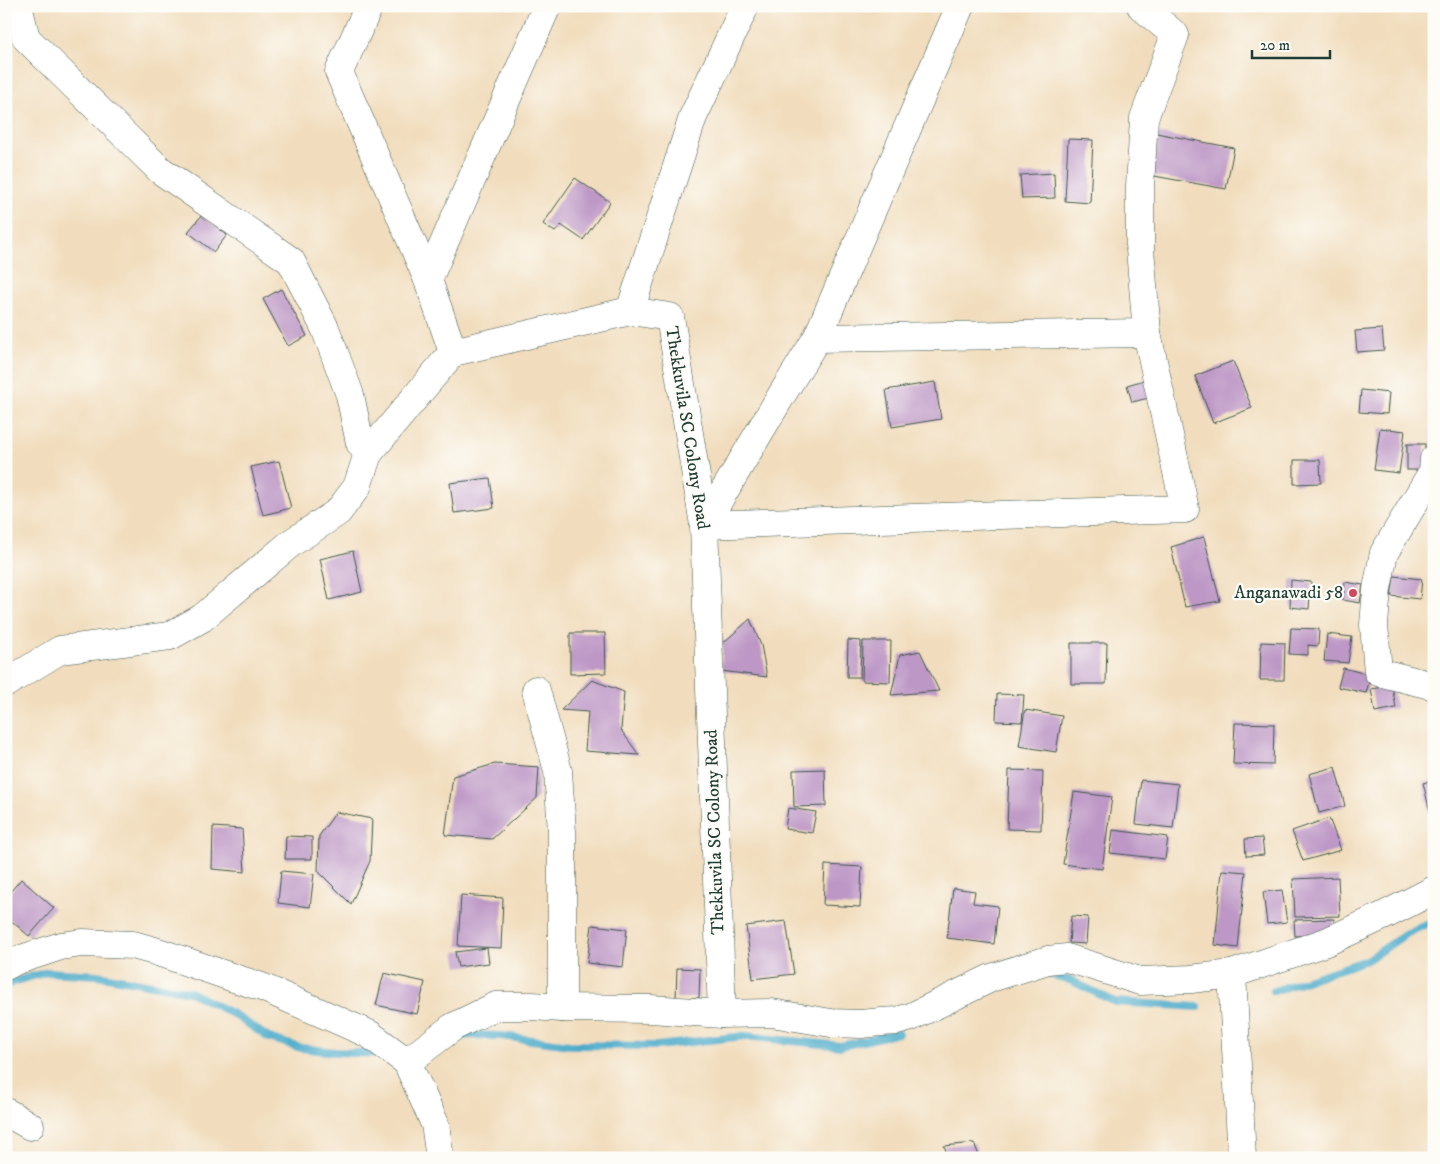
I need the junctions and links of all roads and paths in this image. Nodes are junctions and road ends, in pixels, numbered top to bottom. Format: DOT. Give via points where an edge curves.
graph roads {
  1 [pos="18,6"];
  2 [pos="369,6"];
  3 [pos="547,6"];
  4 [pos="745,6"];
  5 [pos="960,6"];
  6 [pos="1141,6"];
  7 [pos="428,280"];
  8 [pos="630,312"];
  9 [pos="1147,332"];
  10 [pos="818,338"];
  11 [pos="453,352"];
  12 [pos="368,454"];
  13 [pos="1434,459"];
  14 [pos="704,525"];
  15 [pos="6,683"];
  16 [pos="1434,686"];
  17 [pos="536,690"];
  18 [pos="1434,890"];
  19 [pos="6,966"];
  20 [pos="1232,974"];
  21 [pos="562,1008"];
  22 [pos="722,1014"];
  23 [pos="407,1062"];
  24 [pos="6,1112"];
  25 [pos="30,1126"];
  26 [pos="440,1158"];
  27 [pos="1242,1158"];
  1 -- 12 [label="street" via="26,38 160,170 291,261 325,328 350,395 360,443"];
  2 -- 7 [label="street" via="340,72"];
  3 -- 7 [label="street"];
  4 -- 8 [label="street" via="693,117"];
  5 -- 10 [label="street"];
  6 -- 9 [label="street" via="1175,35 1144,118 1140,250"];
  7 -- 11 [label="street"];
  8 -- 11 [label="street, Thekkuvila SC Colony Road"];
  8 -- 14 [label="street, Thekkuvila SC Colony Road" via="670,317"];
  9 -- 10 [label="street"];
  9 -- 14 [label="street" via="1184,509"];
  10 -- 14 [label="street"];
  11 -- 12 [label="street"];
  12 -- 15 [label="street" via="357,487 338,512 291,543 202,618 170,636 60,650"];
  13 -- 16 [label="street" via="1433,471 1384,553 1374,625 1378,672"];
  14 -- 22 [label="street, Thekkuvila SC Colony Road"];
  17 -- 21 [label="street" via="558,771 562,832"];
  18 -- 20 [label="street" via="1326,942"];
  19 -- 23 [label="street" via="61,946 82,943 133,946 262,987 369,1034"];
  20 -- 22 [label="street" via="1140,981 1067,958 1048,960 991,978 897,1021 831,1023 772,1014"];
  20 -- 27 [label="street"];
  21 -- 22 [label="street"];
  21 -- 23 [label="street" via="496,1006 453,1027"];
  23 -- 26 [label="street" via="435,1124"];
  24 -- 25 [label="street"];
}
